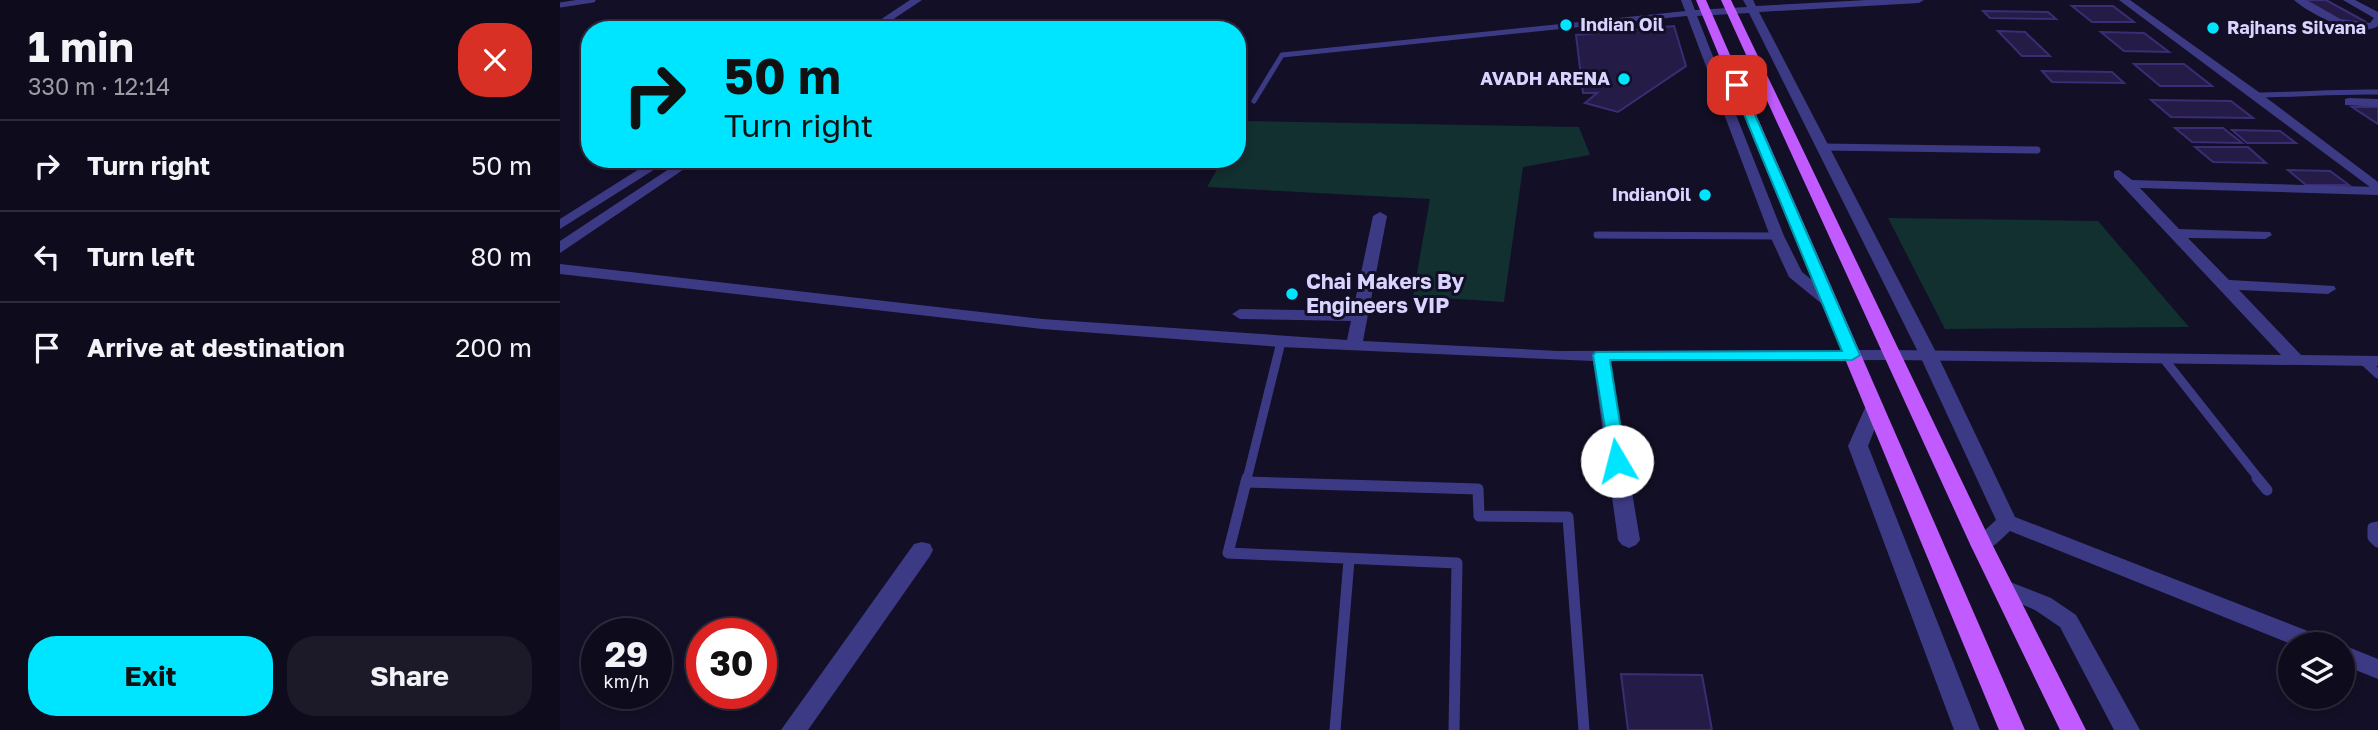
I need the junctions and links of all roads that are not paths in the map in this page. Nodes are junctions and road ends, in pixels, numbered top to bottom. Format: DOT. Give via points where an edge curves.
graph roads {
  1 [pos="593,0"];
  2 [pos="917,0"];
  3 [pos="934,0"];
  4 [pos="1686,0"];
  5 [pos="1919,0"];
  6 [pos="2124,0"];
  7 [pos="2300,0"];
  8 [pos="2348,0"];
  9 [pos="560,5"];
  10 [pos="1751,5"];
  11 [pos="1728,6"];
  12 [pos="1700,9"];
  13 [pos="2378,18"];
  14 [pos="884,21"];
  15 [pos="903,21"];
  16 [pos="2378,92"];
  17 [pos="2256,95"];
  18 [pos="1254,101"];
  19 [pos="2349,102"];
  20 [pos="2378,103"];
  21 [pos="1822,147"];
  22 [pos="2037,150"];
  23 [pos="651,168"];
  24 [pos="680,168"];
  25 [pos="2378,190"];
  26 [pos="1380,216"];
  27 [pos="560,225"];
  28 [pos="2175,233"];
  29 [pos="1597,235"];
  30 [pos="2265,235"];
  31 [pos="1777,236"];
  32 [pos="560,248"];
  33 [pos="560,269"];
  34 [pos="2225,285"];
  35 [pos="2329,289"];
  36 [pos="1828,301"];
  37 [pos="1240,314"];
  38 [pos="1360,316"];
  39 [pos="1281,342"];
  40 [pos="1354,346"];
  41 [pos="1601,355"];
  42 [pos="1852,355"];
  43 [pos="1891,355"];
  44 [pos="1929,356"];
  45 [pos="2164,359"];
  46 [pos="2296,360"];
  47 [pos="2371,361"];
  48 [pos="2378,374"];
  49 [pos="1874,408"];
  50 [pos="1246,482"];
  51 [pos="2267,490"];
  52 [pos="2007,522"];
  53 [pos="2378,527"];
  54 [pos="1629,540"];
  55 [pos="2378,542"];
  56 [pos="1981,544"];
  57 [pos="922,550"];
  58 [pos="1349,560"];
  59 [pos="2005,588"];
  60 [pos="2285,632"];
  61 [pos="2355,660"];
  62 [pos="2378,669"];
  63 [pos="794,730"];
  64 [pos="1335,730"];
  65 [pos="1454,730"];
  66 [pos="1584,730"];
  67 [pos="1967,730"];
  68 [pos="2011,730"];
  69 [pos="2073,730"];
  70 [pos="2127,730"];
  1 -- 9 [label="lane"];
  2 -- 14 [label="street"];
  3 -- 15 [label="street"];
  4 -- 12 [label="street"];
  5 -- 10 [label="street"];
  6 -- 17 [label="street"];
  7 -- 13 [label="street" via="2343,24 2372,26"];
  8 -- 13 [label="street"];
  10 -- 11 [label="street"];
  10 -- 21 [label="street"];
  11 -- 12 [label="street"];
  11 -- 43 [label="main road"];
  12 -- 18 [label="lane" via="1282,55"];
  12 -- 31 [label="street"];
  12 -- 36 [label="main road"];
  16 -- 17 [label="lane"];
  17 -- 25 [label="street"];
  19 -- 20 [label="street"];
  21 -- 22 [label="lane"];
  21 -- 44 [label="street"];
  23 -- 27 [label="street"];
  24 -- 32 [label="street"];
  25 -- 28 [label="street" via="2124,179"];
  26 -- 38 [label="street"];
  28 -- 30 [label="street"];
  28 -- 34 [label="street"];
  29 -- 31 [label="lane"];
  31 -- 36 [label="street" via="1795,274"];
  33 -- 39 [label="street" via="1042,324"];
  34 -- 35 [label="street"];
  34 -- 46 [label="street"];
  36 -- 42 [label="main road"];
  37 -- 38 [label="street"];
  38 -- 40 [label="street"];
  39 -- 40 [label="street"];
  39 -- 50 [label="lane"];
  40 -- 41 [label="street"];
  41 -- 42 [label="street"];
  41 -- 54 [label="street"];
  42 -- 43 [label="street"];
  42 -- 49 [label="main road"];
  43 -- 44 [label="street"];
  43 -- 56 [label="main road"];
  44 -- 45 [label="street"];
  44 -- 52 [label="street"];
  45 -- 46 [label="street"];
  45 -- 51 [label="lane"];
  46 -- 47 [label="street"];
  47 -- 48 [label="lane"];
  49 -- 67 [label="street" via="1857,446"];
  49 -- 68 [label="main road"];
  50 -- 58 [label="lane" via="1228,554"];
  50 -- 66 [label="lane" via="1478,489 1479,516 1567,517"];
  52 -- 56 [label="street"];
  52 -- 60 [label="street"];
  53 -- 55 [label="lane" via="2373,528 2373,537"];
  56 -- 59 [label="main road"];
  57 -- 63 [label="street"];
  58 -- 64 [label="lane"];
  58 -- 65 [label="lane" via="1457,563"];
  59 -- 69 [label="main road"];
  59 -- 70 [label="street" via="2068,621"];
  61 -- 62 [label="street"];
}
